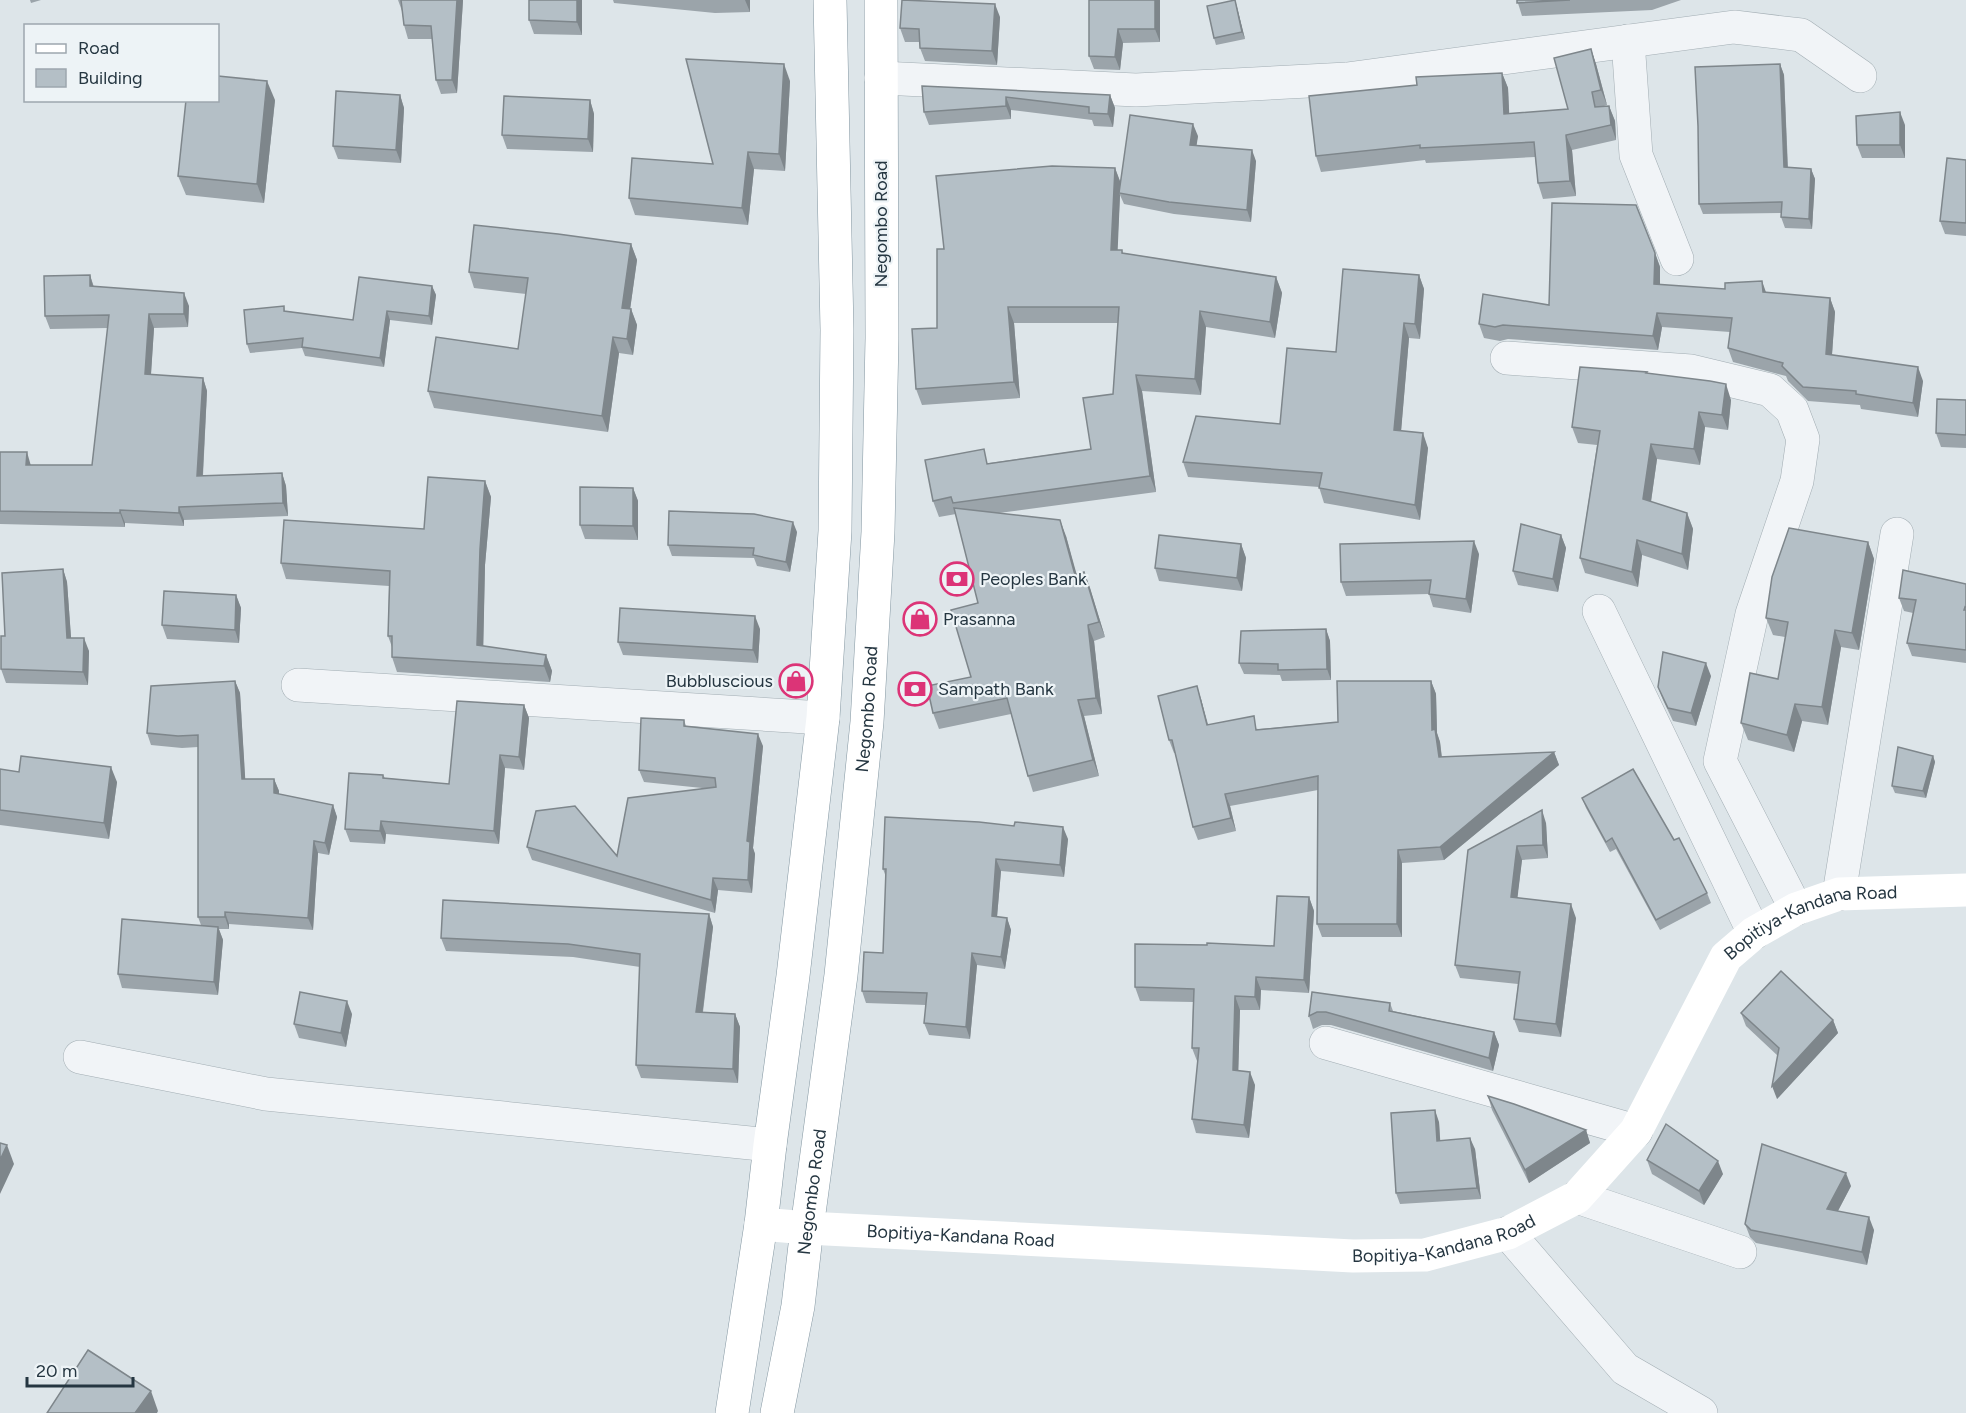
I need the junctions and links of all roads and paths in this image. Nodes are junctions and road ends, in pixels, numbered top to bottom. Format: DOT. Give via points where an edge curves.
graph roads {
  1 [pos="830,0"];
  2 [pos="881,0"];
  3 [pos="1628,41"];
  4 [pos="1860,76"];
  5 [pos="881,78"];
  6 [pos="1677,259"];
  7 [pos="1507,358"];
  8 [pos="1897,534"];
  9 [pos="1599,611"];
  10 [pos="298,685"];
  11 [pos="823,718"];
  12 [pos="1966,890"];
  13 [pos="1839,894"];
  14 [pos="1796,909"];
  15 [pos="1754,933"];
  16 [pos="1326,1043"];
  17 [pos="80,1058"];
  18 [pos="1636,1131"];
  19 [pos="770,1145"];
  20 [pos="1577,1197"];
  21 [pos="761,1224"];
  22 [pos="807,1228"];
  23 [pos="1508,1233"];
  24 [pos="1740,1252"];
  25 [pos="732,1413"];
  26 [pos="777,1413"];
  27 [pos="1701,1413"];
  1 -- 11 [label="main road" via="837,330 835,531"];
  2 -- 5 [label="main road, Negombo Road"];
  3 -- 4 [label="street" via="1734,27 1801,35"];
  3 -- 5 [label="street" via="1347,79 1136,90"];
  3 -- 6 [label="street" via="1636,154"];
  5 -- 22 [label="main road, Negombo Road" via="882,338 878,520 867,722 841,975"];
  7 -- 14 [label="street" via="1691,371 1770,390 1792,410 1803,439 1797,481 1752,614 1720,761"];
  8 -- 13 [label="street"];
  9 -- 15 [label="street"];
  10 -- 11 [label="street"];
  11 -- 19 [label="main road"];
  12 -- 13 [label="main road, Bopitiya-Kandana Road"];
  13 -- 14 [label="main road, Bopitiya-Kandana Road"];
  14 -- 15 [label="main road, Bopitiya-Kandana Road"];
  15 -- 18 [label="main road, Bopitiya-Kandana Road" via="1726,957"];
  16 -- 18 [label="street"];
  17 -- 19 [label="street" via="266,1094"];
  18 -- 20 [label="main road, Bopitiya-Kandana Road"];
  19 -- 21 [label="main road"];
  20 -- 23 [label="main road, Bopitiya-Kandana Road"];
  20 -- 24 [label="street"];
  21 -- 22 [label="main road, Bopitiya-Kandana Road"];
  21 -- 25 [label="main road"];
  22 -- 23 [label="main road, Bopitiya-Kandana Road" via="1353,1256 1425,1255"];
  22 -- 26 [label="main road, Negombo Road" via="798,1306"];
  23 -- 27 [label="street" via="1625,1369"];
}
